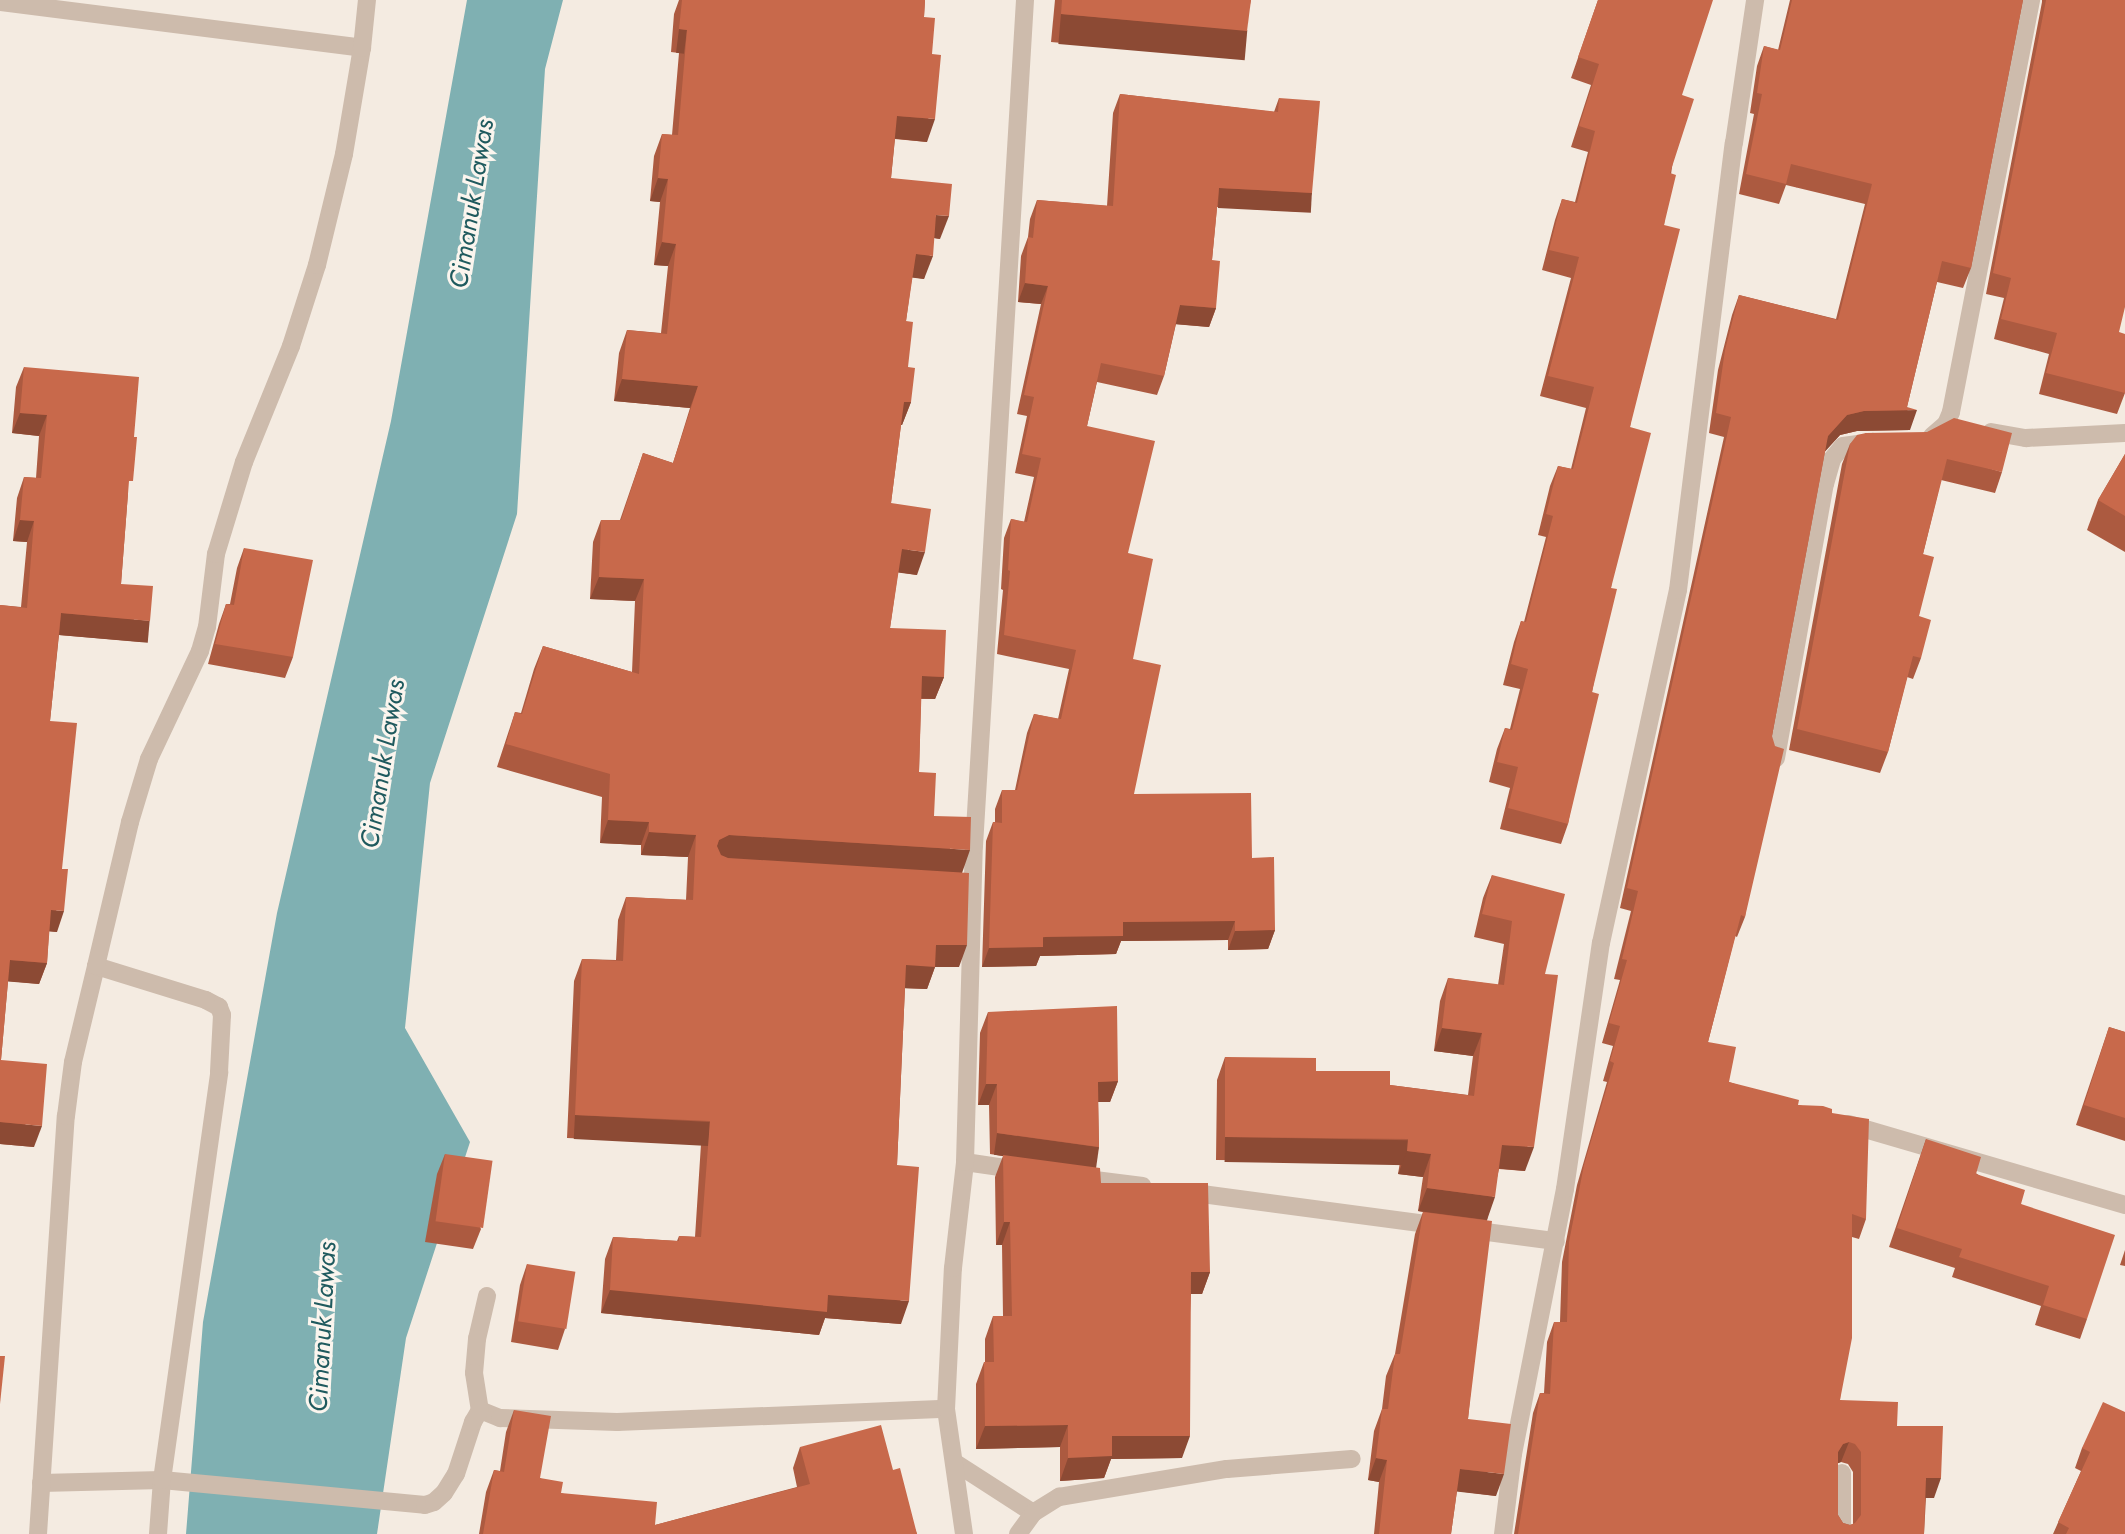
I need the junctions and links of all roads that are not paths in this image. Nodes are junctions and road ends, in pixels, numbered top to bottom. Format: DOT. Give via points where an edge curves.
graph roads {
  1 [pos="367,0"];
  2 [pos="1025,0"];
  3 [pos="1755,0"];
  4 [pos="2031,0"];
  5 [pos="0,2"];
  6 [pos="362,48"];
  7 [pos="1959,426"];
  8 [pos="2125,433"];
  9 [pos="1894,441"];
  10 [pos="1919,441"];
  11 [pos="1776,758"];
  12 [pos="96,966"];
  13 [pos="1837,1121"];
  14 [pos="965,1162"];
  15 [pos="1034,1171"];
  16 [pos="1061,1175"];
  17 [pos="2125,1205"];
  18 [pos="1556,1241"];
  19 [pos="487,1296"];
  20 [pos="946,1409"];
  21 [pos="480,1410"];
  22 [pos="1352,1459"];
  23 [pos="954,1462"];
  24 [pos="1842,1473"];
  25 [pos="162,1480"];
  26 [pos="41,1483"];
  27 [pos="1033,1513"];
  28 [pos="38,1534"];
  29 [pos="158,1534"];
  30 [pos="964,1534"];
  31 [pos="1018,1534"];
  32 [pos="1503,1534"];
  33 [pos="1842,1534"];
  1 -- 6 [label="street"];
  2 -- 14 [label="street" via="967,884"];
  3 -- 18 [label="street" via="1678,590 1601,943"];
  4 -- 7 [label="street" via="1954,398"];
  5 -- 6 [label="street"];
  6 -- 12 [label="street" via="344,154 317,265 291,346 244,462 216,554 200,651 149,759"];
  7 -- 8 [label="street" via="2026,438"];
  7 -- 10 [label="street"];
  9 -- 11 [label="street" via="1843,446 1832,459"];
  12 -- 25 [label="street" via="206,1000 219,1007 222,1015 219,1072"];
  12 -- 26 [label="street" via="73,1062 66,1116"];
  13 -- 17 [label="street"];
  14 -- 15 [label="street"];
  14 -- 20 [label="street" via="953,1268"];
  16 -- 18 [label="street"];
  18 -- 32 [label="street" via="1513,1454"];
  19 -- 21 [label="street" via="474,1373"];
  20 -- 21 [label="street" via="617,1422 500,1418"];
  20 -- 23 [label="street"];
  21 -- 25 [label="street" via="444,1493 434,1503 418,1507"];
  22 -- 27 [label="street" via="1227,1469 1059,1497"];
  23 -- 27 [label="street"];
  23 -- 30 [label="street"];
  24 -- 33 [label="street"];
  25 -- 26 [label="street"];
  25 -- 29 [label="street"];
  26 -- 28 [label="street"];
  27 -- 31 [label="street"];
}
